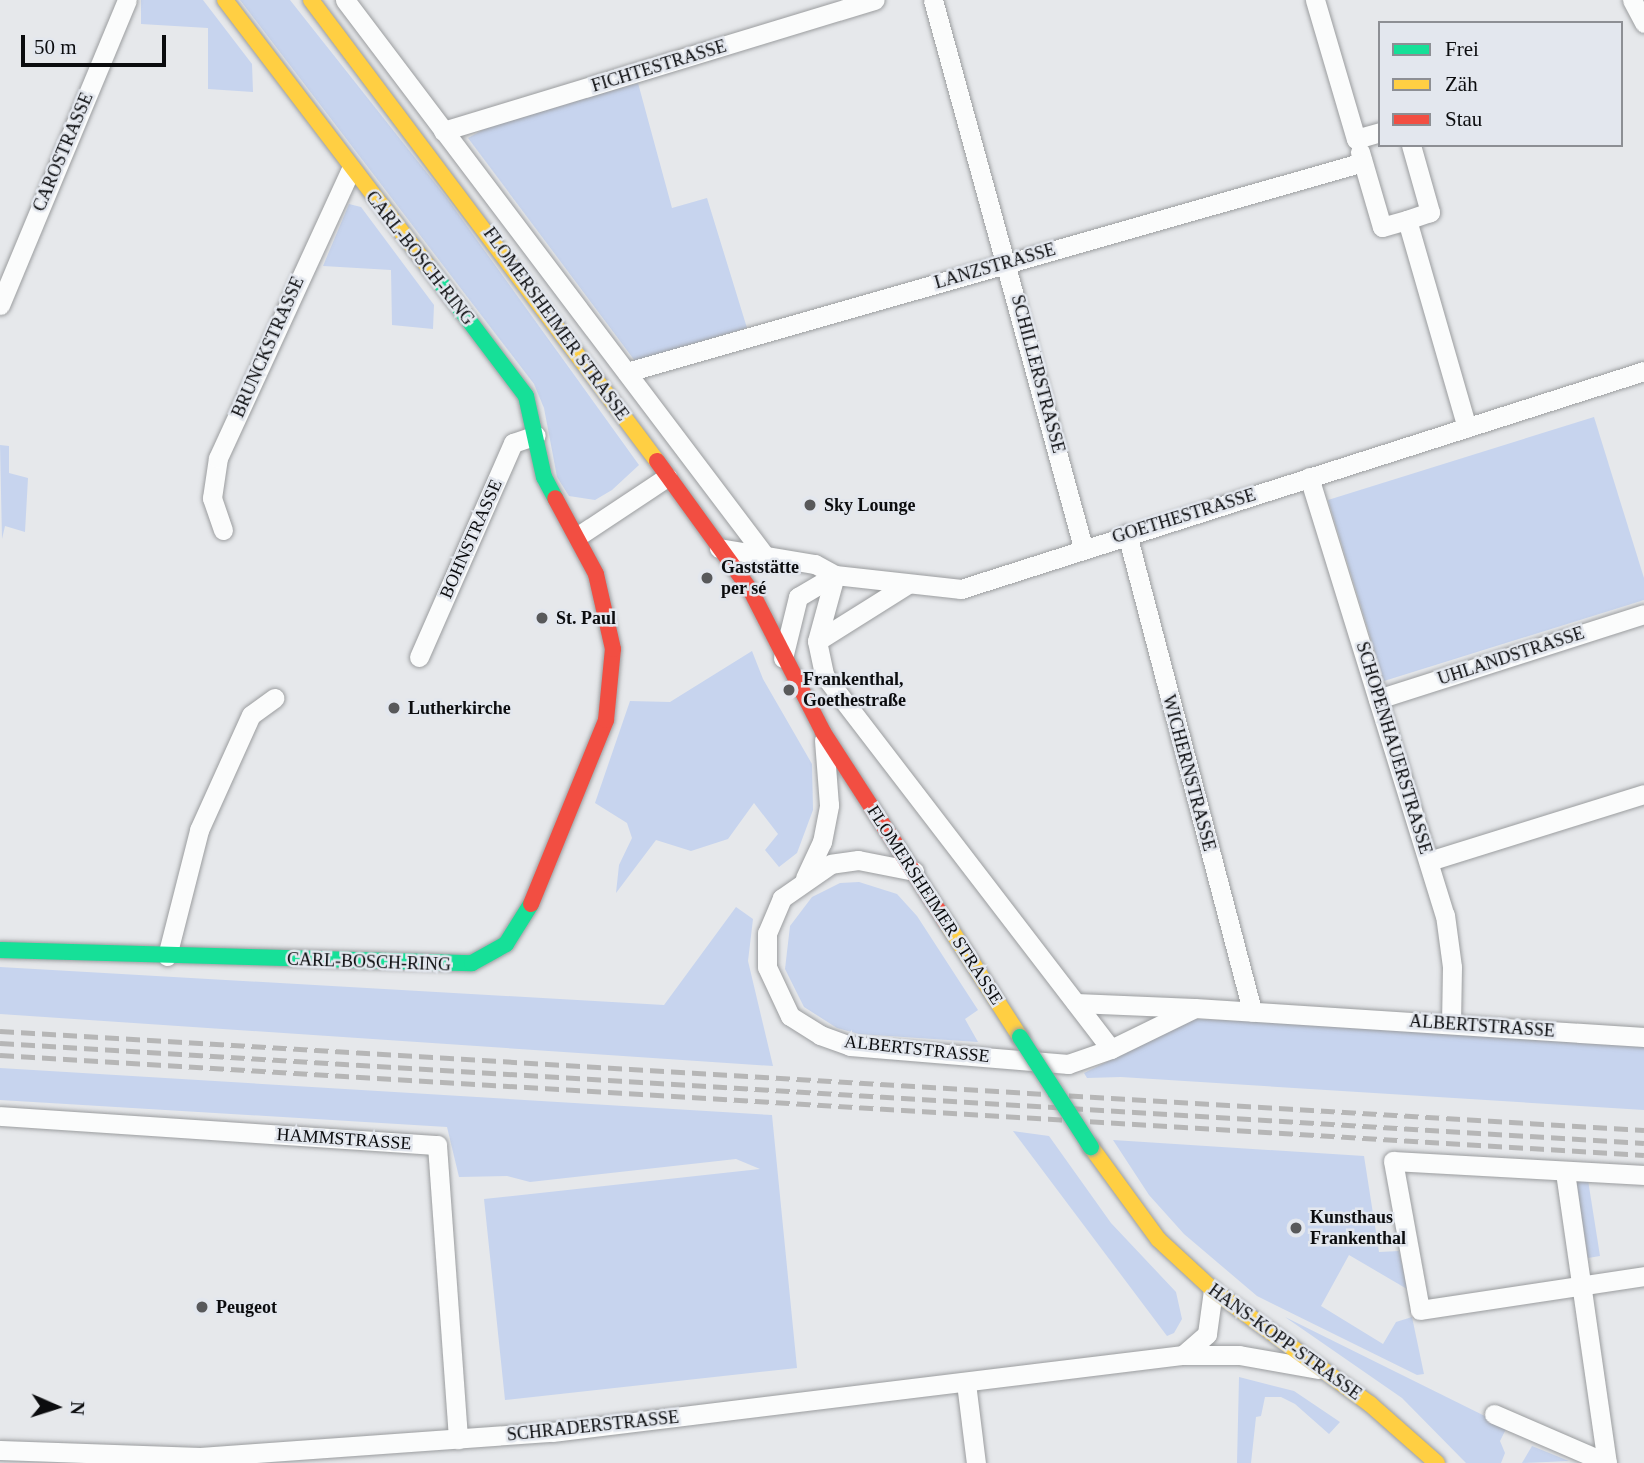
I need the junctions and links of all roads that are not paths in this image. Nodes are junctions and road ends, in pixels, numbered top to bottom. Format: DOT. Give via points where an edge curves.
graph roads {
  1 [pos="127,0"];
  2 [pos="225,0"];
  3 [pos="311,0"];
  4 [pos="345,0"];
  5 [pos="876,0"];
  6 [pos="933,0"];
  7 [pos="1315,0"];
  8 [pos="1633,0"];
  9 [pos="1644,23"];
  10 [pos="443,131"];
  11 [pos="1378,133"];
  12 [pos="1356,139"];
  13 [pos="1411,147"];
  14 [pos="1363,162"];
  15 [pos="351,169"];
  16 [pos="1407,220"];
  17 [pos="1008,262"];
  18 [pos="0,305"];
  19 [pos="1644,371"];
  20 [pos="627,372"];
  21 [pos="1467,428"];
  22 [pos="536,435"];
  23 [pos="667,477"];
  24 [pos="1309,477"];
  25 [pos="223,530"];
  26 [pos="1127,534"];
  27 [pos="578,536"];
  28 [pos="1083,547"];
  29 [pos="719,548"];
  30 [pos="766,557"];
  31 [pos="835,575"];
  32 [pos="908,583"];
  33 [pos="1644,614"];
  34 [pos="817,641"];
  35 [pos="419,657"];
  36 [pos="783,660"];
  37 [pos="274,698"];
  38 [pos="1378,699"];
  39 [pos="823,732"];
  40 [pos="1644,794"];
  41 [pos="1429,862"];
  42 [pos="914,871"];
  43 [pos="804,878"];
  44 [pos="0,950"];
  45 [pos="167,956"];
  46 [pos="1076,1003"];
  47 [pos="1195,1008"];
  48 [pos="1252,1012"];
  49 [pos="1451,1023"];
  50 [pos="1644,1037"];
  51 [pos="1111,1049"];
  52 [pos="0,1116"];
  53 [pos="1091,1147"];
  54 [pos="1565,1171"];
  55 [pos="1644,1175"];
  56 [pos="1644,1276"];
  57 [pos="1583,1285"];
  58 [pos="1213,1290"];
  59 [pos="1183,1355"];
  60 [pos="1319,1370"];
  61 [pos="966,1383"];
  62 [pos="1494,1414"];
  63 [pos="458,1439"];
  64 [pos="0,1450"];
  65 [pos="976,1463"];
  66 [pos="1437,1463"];
  67 [pos="1607,1463"];
  1 -- 18 [label="street, CAROSTRASSE"];
  2 -- 15 [label="main road, CARL-BOSCH-RING"];
  3 -- 23 [label="main road, FLOMERSHEIMER STRASSE" via="565,333"];
  4 -- 10 [label="street, FLOMERSHEIMER STRASSE"];
  5 -- 10 [label="street, FICHTESTRASSE"];
  6 -- 17 [label="street, SCHILLERSTRASSE"];
  7 -- 12 [label="street"];
  8 -- 9 [label="street"];
  10 -- 20 [label="street, FLOMERSHEIMER STRASSE"];
  11 -- 12 [label="street"];
  12 -- 14 [label="street"];
  13 -- 16 [label="street" via="1430,212"];
  14 -- 16 [label="street" via="1382,227"];
  14 -- 17 [label="street, LANZSTRASSE"];
  15 -- 22 [label="main road, CARL-BOSCH-RING" via="526,396"];
  15 -- 25 [label="street, BRUNCKSTRASSE" via="218,458 212,498"];
  16 -- 21 [label="street"];
  17 -- 20 [label="street, LANZSTRASSE"];
  17 -- 28 [label="street, SCHILLERSTRASSE"];
  19 -- 21 [label="street, GOETHESTRASSE"];
  20 -- 30 [label="street, FLOMERSHEIMER STRASSE"];
  21 -- 24 [label="street, GOETHESTRASSE"];
  22 -- 27 [label="main road, CARL-BOSCH-RING" via="544,477"];
  22 -- 35 [label="street, BOHNSTRASSE" via="513,443"];
  23 -- 27 [label="street"];
  23 -- 29 [label="main road, FLOMERSHEIMER STRASSE"];
  24 -- 26 [label="street, GOETHESTRASSE"];
  24 -- 38 [label="street, SCHOPENHAUERSTRASSE"];
  26 -- 28 [label="street, GOETHESTRASSE"];
  26 -- 48 [label="street, WICHERNSTRASSE"];
  27 -- 45 [label="main road, CARL-BOSCH-RING" via="608,614 613,649 606,720 530,907 506,944 472,963 452,965"];
  28 -- 32 [label="street, GOETHESTRASSE" via="961,589"];
  29 -- 30 [label="street, GOETHESTRASSE"];
  29 -- 36 [label="main road, FLOMERSHEIMER STRASSE" via="758,603"];
  30 -- 31 [label="street, GOETHESTRASSE" via="815,565"];
  31 -- 32 [label="street, GOETHESTRASSE"];
  31 -- 34 [label="street"];
  31 -- 36 [label="street" via="798,597"];
  32 -- 34 [label="street"];
  33 -- 38 [label="street, UHLANDSTRASSE"];
  34 -- 46 [label="street" via="824,675"];
  36 -- 39 [label="main road, FLOMERSHEIMER STRASSE"];
  37 -- 45 [label="street" via="251,715 199,830"];
  38 -- 41 [label="street, SCHOPENHAUERSTRASSE"];
  39 -- 42 [label="main road, FLOMERSHEIMER STRASSE"];
  39 -- 43 [label="street, ALBERTSTRASSE" via="830,805 822,842"];
  40 -- 41 [label="street"];
  41 -- 49 [label="street, SCHOPENHAUERSTRASSE" via="1445,915 1452,967"];
  42 -- 43 [label="street, ALBERTSTRASSE" via="858,860 831,864"];
  42 -- 53 [label="main road, FLOMERSHEIMER STRASSE, bridge"];
  43 -- 51 [label="street, ALBERTSTRASSE" via="782,898 767,933 767,967 790,1016 820,1035 850,1046 1068,1064"];
  44 -- 45 [label="main road, CARL-BOSCH-RING"];
  46 -- 47 [label="street, ALBERTSTRASSE"];
  46 -- 51 [label="street"];
  47 -- 48 [label="street, ALBERTSTRASSE"];
  47 -- 51 [label="street, ALBERTSTRASSE"];
  48 -- 49 [label="street, ALBERTSTRASSE"];
  49 -- 50 [label="street, ALBERTSTRASSE"];
  52 -- 63 [label="street, HAMMSTRASSE" via="437,1145"];
  53 -- 58 [label="main road, HANS-KOPP-STRASSE" via="1158,1239"];
  54 -- 55 [label="street"];
  54 -- 57 [label="street"];
  54 -- 57 [label="street" via="1393,1161 1420,1310"];
  56 -- 57 [label="street"];
  57 -- 67 [label="street"];
  58 -- 59 [label="street" via="1206,1334"];
  58 -- 60 [label="main road, HANS-KOPP-STRASSE"];
  59 -- 60 [label="street, SCHRADERSTRASSE" via="1239,1355"];
  59 -- 61 [label="street, SCHRADERSTRASSE"];
  60 -- 66 [label="main road, HANS-KOPP-STRASSE" via="1370,1404"];
  61 -- 63 [label="street, SCHRADERSTRASSE"];
  61 -- 65 [label="street"];
  62 -- 67 [label="street"];
  63 -- 64 [label="street, SCHRADERSTRASSE" via="200,1457"];
}
